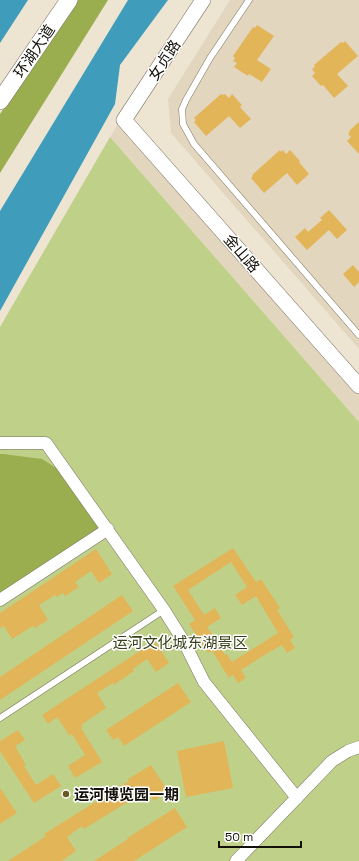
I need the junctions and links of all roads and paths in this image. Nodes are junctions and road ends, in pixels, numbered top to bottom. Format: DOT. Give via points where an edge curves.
graph roads {
  1 [pos="69,0"];
  2 [pos="204,0"];
  3 [pos="249,0"];
  4 [pos="0,101"];
  5 [pos="124,120"];
  6 [pos="359,335"];
  7 [pos="359,386"];
  8 [pos="0,443"];
  9 [pos="108,529"];
  10 [pos="0,600"];
  11 [pos="164,610"];
  12 [pos="0,718"];
  13 [pos="359,747"];
  14 [pos="296,798"];
  15 [pos="236,861"];
  1 -- 4 [label="main road, 环湖大道"];
  2 -- 5 [label="street, 女贞路"];
  3 -- 6 [label="lane" via="210,58 186,100 182,109 183,124 194,144"];
  5 -- 7 [label="street, 金山路"];
  8 -- 9 [label="street" via="46,443"];
  9 -- 10 [label="street"];
  9 -- 11 [label="street"];
  11 -- 12 [label="lane"];
  11 -- 14 [label="street" via="204,682"];
  13 -- 14 [label="street" via="332,761"];
  14 -- 15 [label="street"];
}
